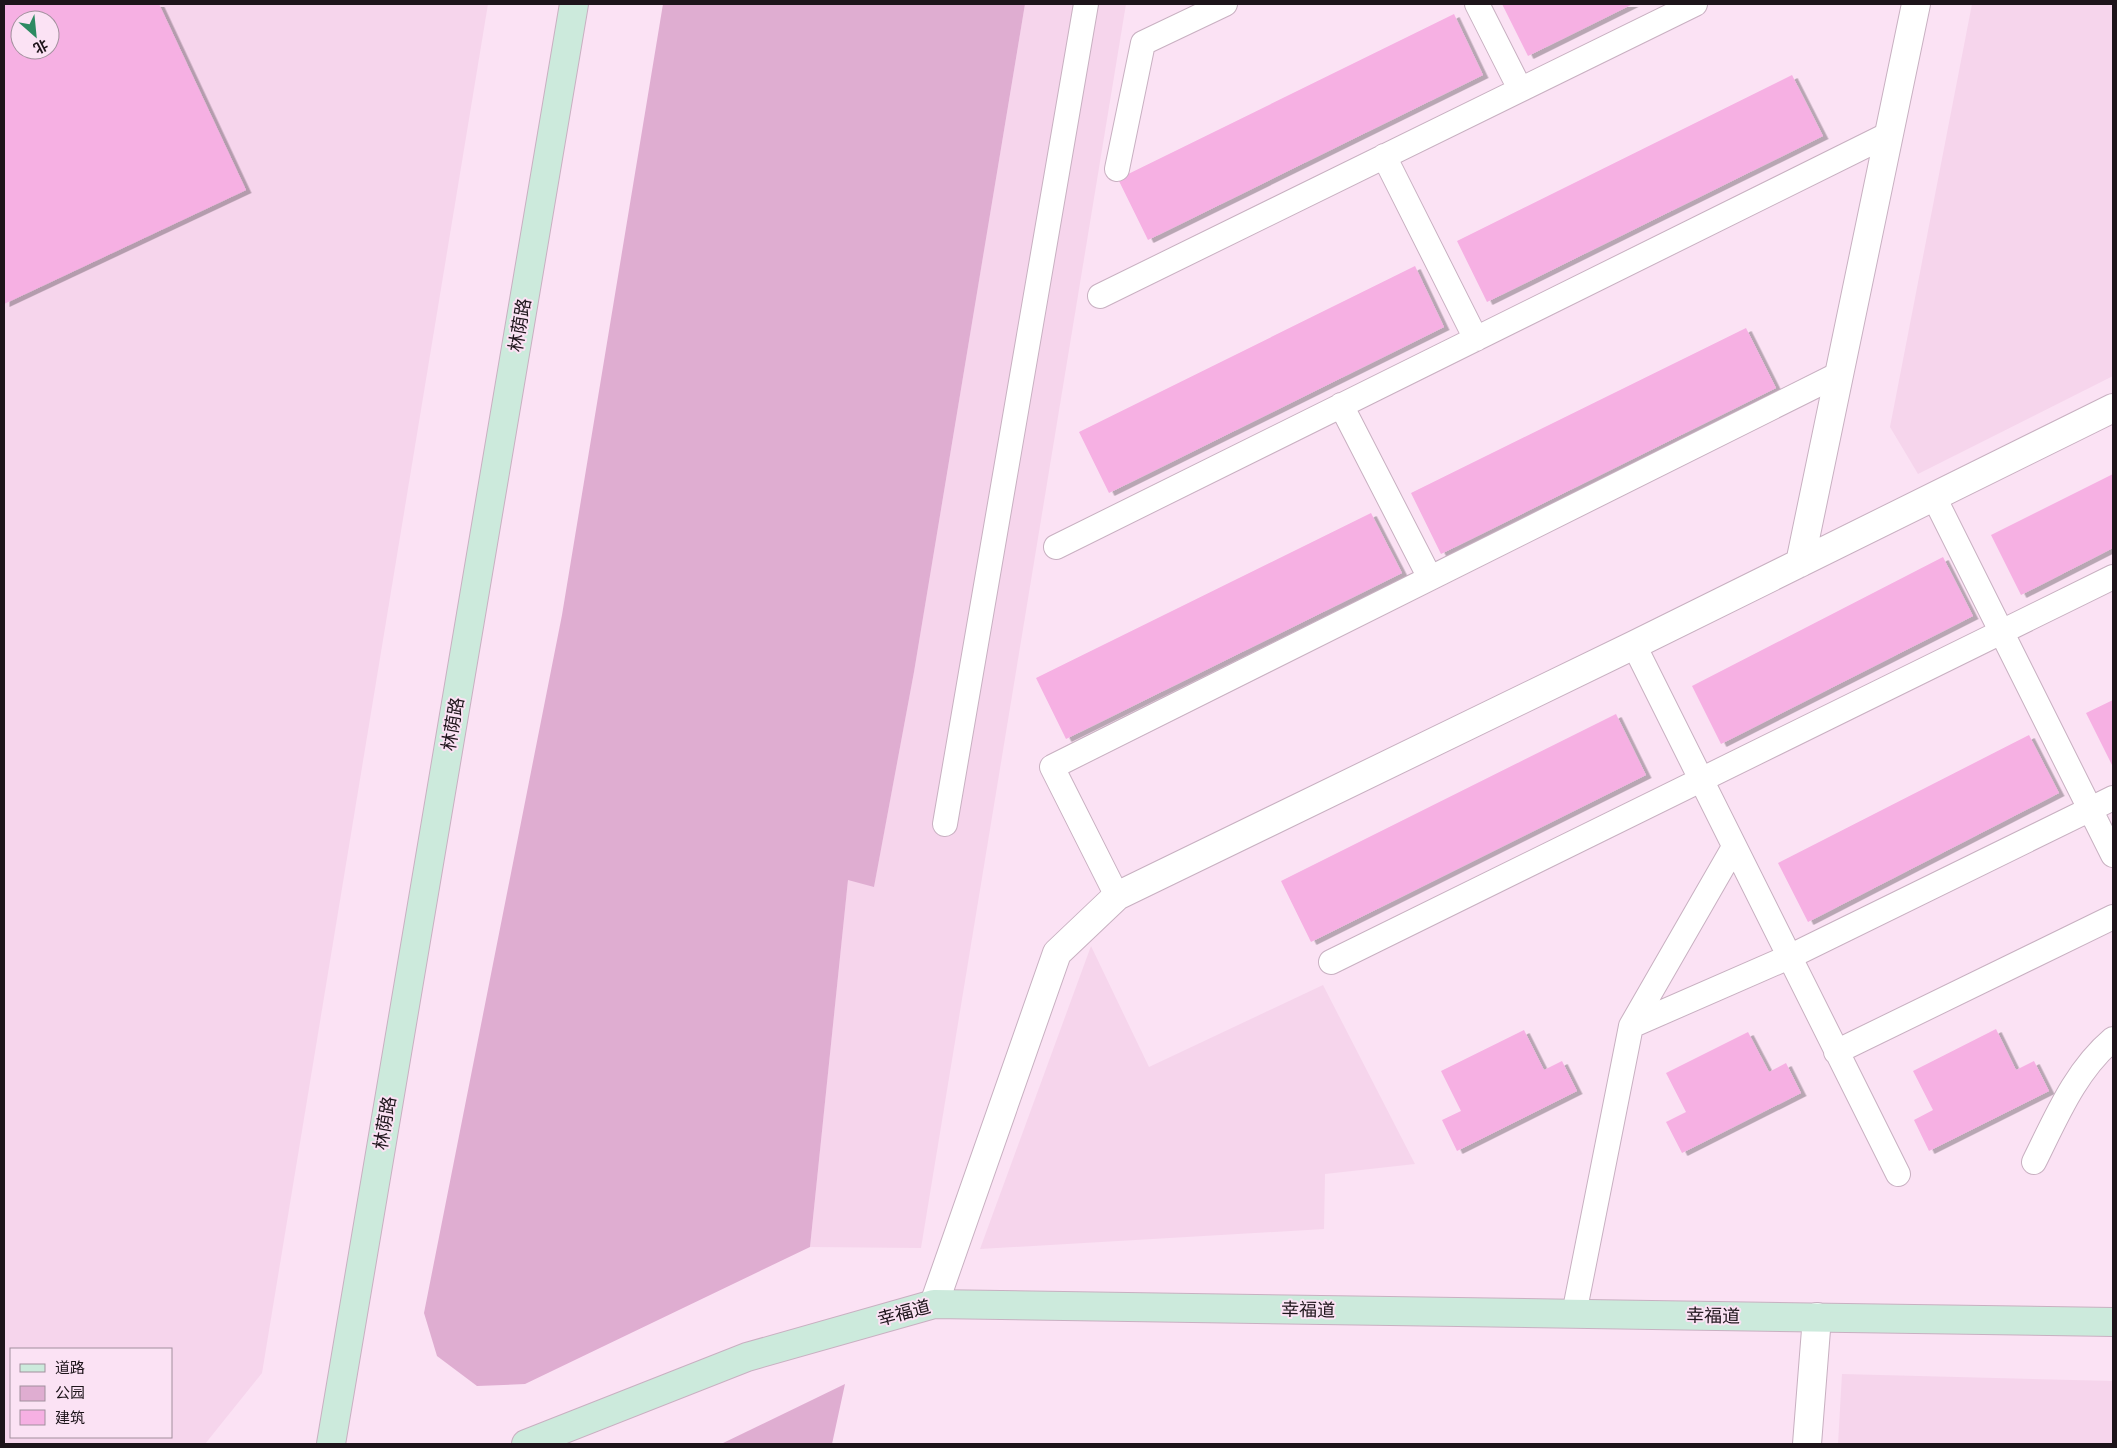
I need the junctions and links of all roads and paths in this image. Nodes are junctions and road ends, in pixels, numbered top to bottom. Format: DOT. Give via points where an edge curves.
graph roads {
  1 [pos="574,4"];
  2 [pos="1086,4"];
  3 [pos="1225,4"];
  4 [pos="1477,4"];
  5 [pos="1694,4"];
  6 [pos="1916,4"];
  7 [pos="1520,89"];
  8 [pos="1889,134"];
  9 [pos="1384,156"];
  10 [pos="1118,169"];
  11 [pos="1100,296"];
  12 [pos="1476,339"];
  13 [pos="1839,374"];
  14 [pos="1341,405"];
  15 [pos="2113,408"];
  16 [pos="1934,497"];
  17 [pos="1056,547"];
  18 [pos="1800,563"];
  19 [pos="1430,578"];
  20 [pos="2113,578"];
  21 [pos="2002,632"];
  22 [pos="1634,645"];
  23 [pos="1701,780"];
  24 [pos="2113,798"];
  25 [pos="2091,810"];
  26 [pos="945,824"];
  27 [pos="1734,847"];
  28 [pos="2113,855"];
  29 [pos="1117,896"];
  30 [pos="2113,916"];
  31 [pos="1789,957"];
  32 [pos="1330,962"];
  33 [pos="1632,1026"];
  34 [pos="2113,1039"];
  35 [pos="1836,1052"];
  36 [pos="2034,1162"];
  37 [pos="1898,1174"];
  38 [pos="934,1304"];
  39 [pos="1574,1314"];
  40 [pos="1817,1317"];
  41 [pos="2113,1322"];
  42 [pos="331,1444"];
  43 [pos="526,1444"];
  44 [pos="1807,1444"];
  1 -- 42 [label="main road, 林荫路"];
  2 -- 26 [label="lane"];
  3 -- 10 [label="lane" via="1143,44"];
  4 -- 7 [label="lane"];
  5 -- 7 [label="lane"];
  6 -- 8 [label="street"];
  7 -- 9 [label="lane"];
  8 -- 12 [label="lane"];
  8 -- 13 [label="street"];
  9 -- 11 [label="lane"];
  9 -- 12 [label="lane"];
  12 -- 14 [label="lane"];
  13 -- 18 [label="street"];
  13 -- 19 [label="lane"];
  14 -- 17 [label="lane"];
  14 -- 19 [label="lane"];
  15 -- 16 [label="street"];
  16 -- 18 [label="street"];
  16 -- 21 [label="lane"];
  18 -- 22 [label="street"];
  19 -- 29 [label="lane" via="1052,767"];
  20 -- 21 [label="lane"];
  21 -- 23 [label="lane"];
  21 -- 25 [label="lane"];
  22 -- 23 [label="lane"];
  22 -- 29 [label="street"];
  23 -- 27 [label="lane"];
  23 -- 32 [label="lane"];
  24 -- 25 [label="lane"];
  25 -- 28 [label="lane"];
  25 -- 31 [label="lane"];
  27 -- 31 [label="lane"];
  27 -- 33 [label="lane"];
  29 -- 38 [label="street" via="1057,953"];
  30 -- 35 [label="lane"];
  31 -- 33 [label="lane"];
  31 -- 35 [label="lane"];
  33 -- 39 [label="lane"];
  34 -- 36 [label="lane" via="2098,1052 2072,1087"];
  35 -- 37 [label="lane"];
  38 -- 39 [label="main road, 幸福道"];
  38 -- 43 [label="main road, 幸福道" via="748,1357"];
  39 -- 40 [label="main road, 幸福道"];
  40 -- 41 [label="main road, 幸福道"];
  40 -- 44 [label="street"];
}
